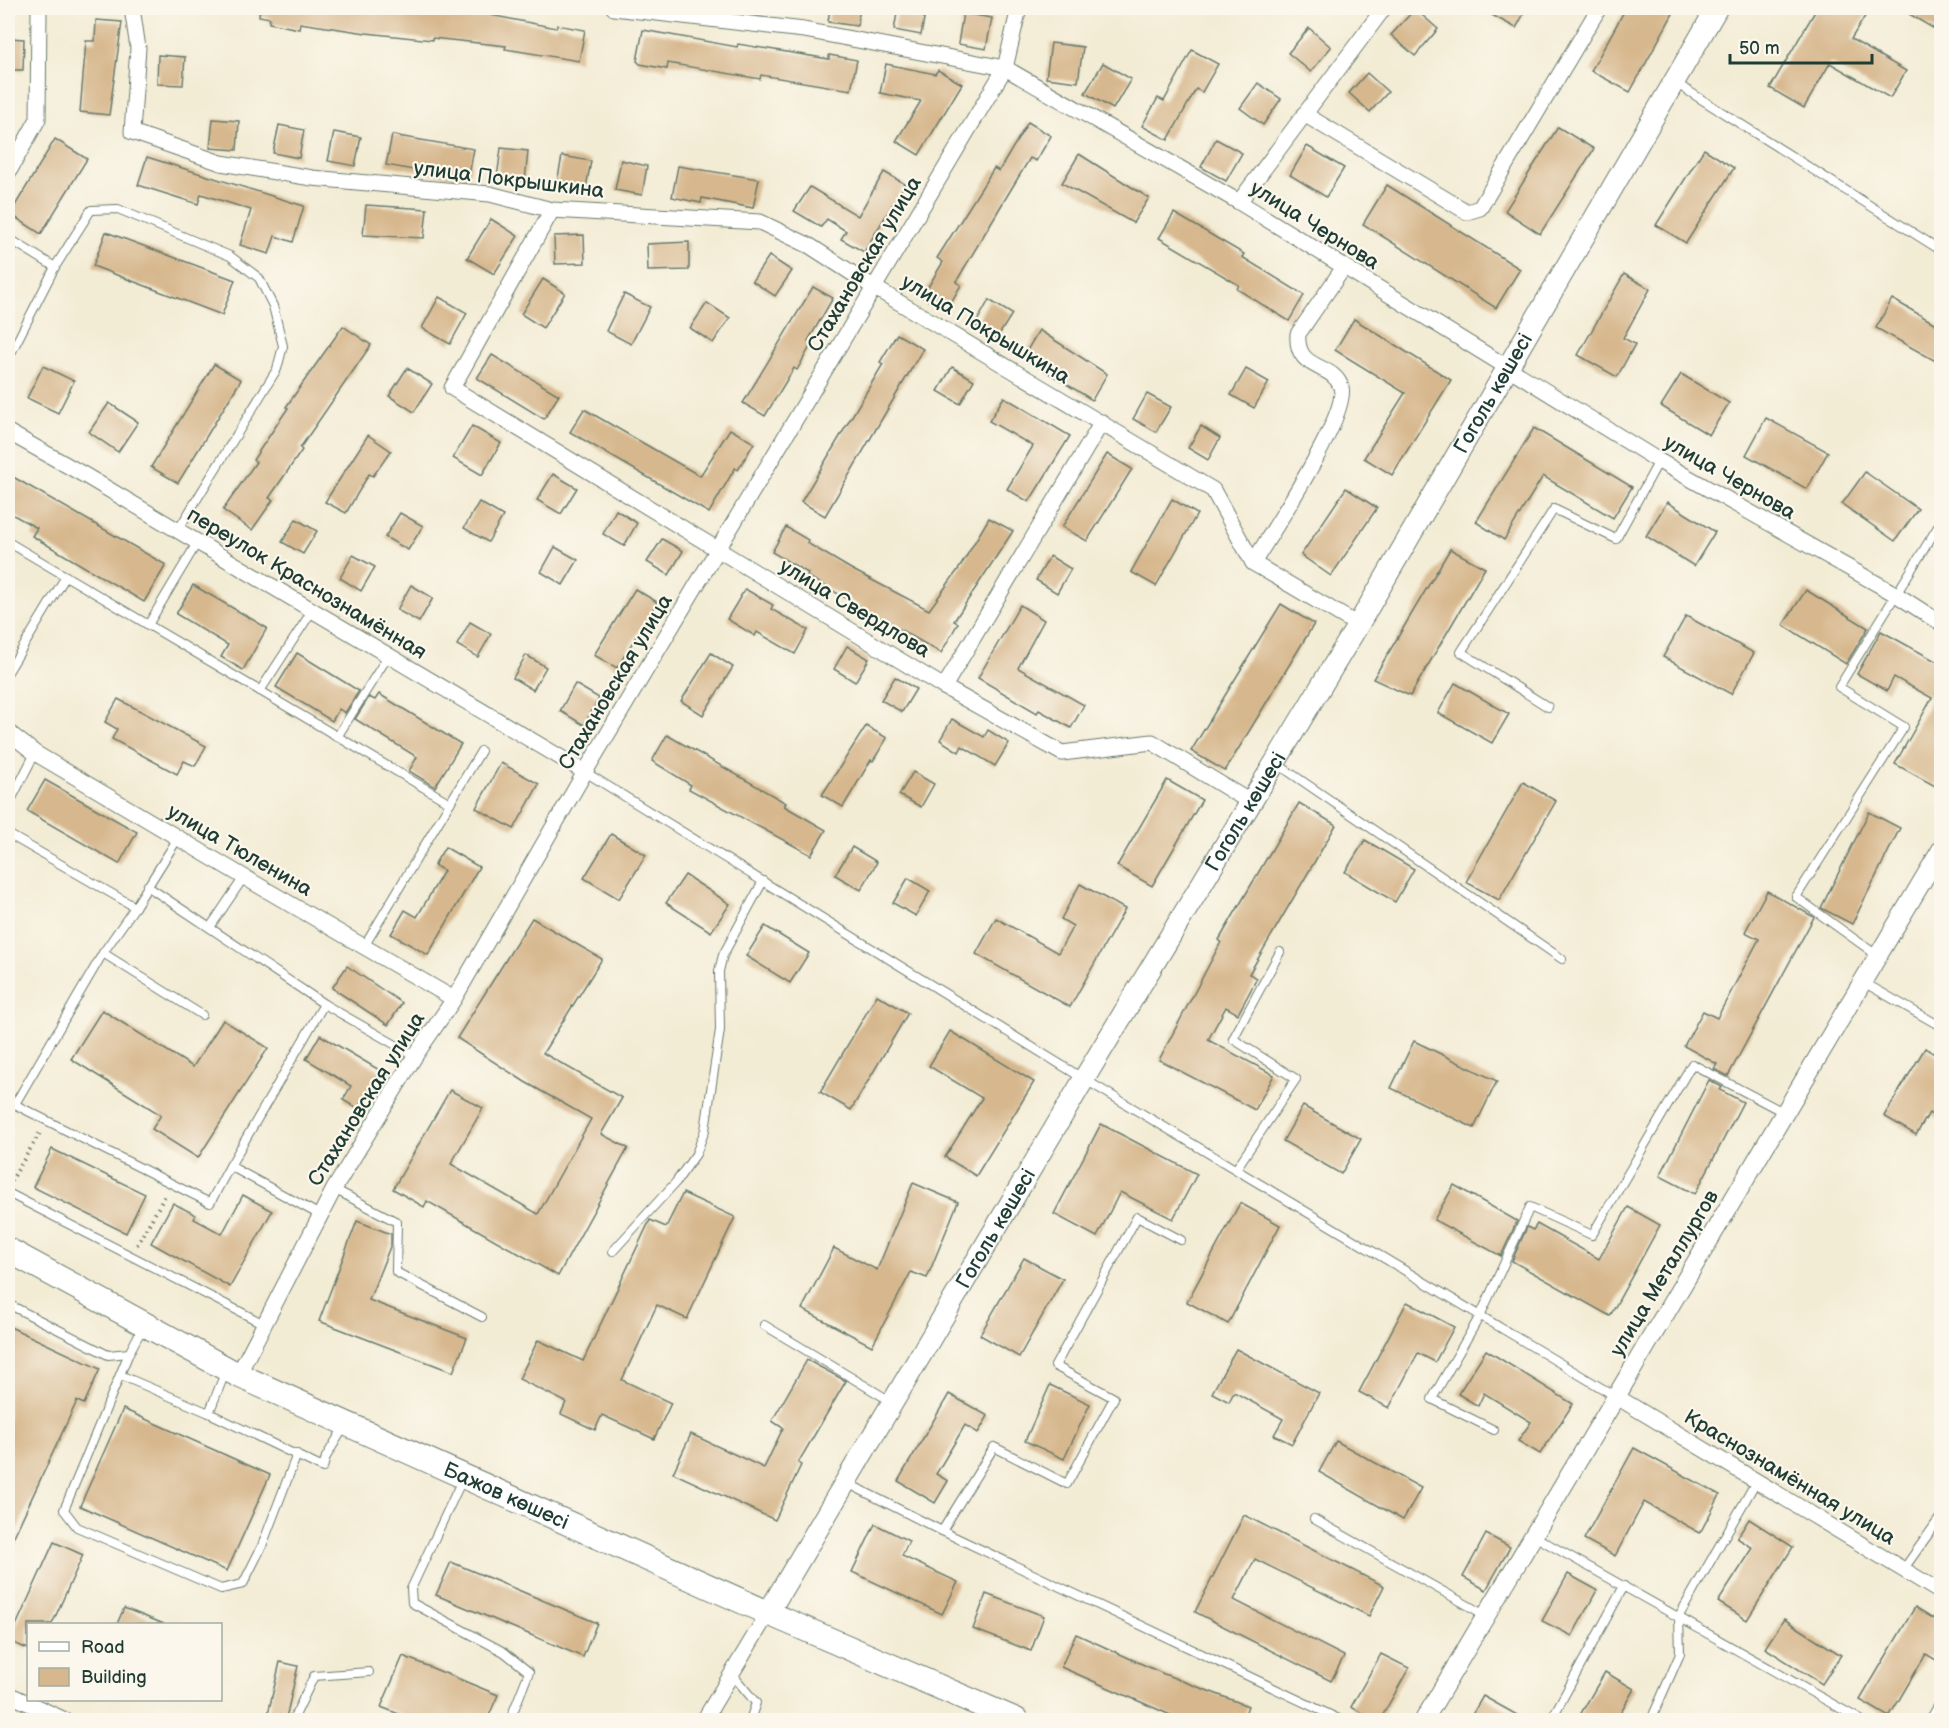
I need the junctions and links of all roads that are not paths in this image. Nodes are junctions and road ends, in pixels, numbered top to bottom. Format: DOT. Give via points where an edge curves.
graph roads {
  1 [pos="39,8"];
  2 [pos="132,8"];
  3 [pos="614,8"];
  4 [pos="1019,8"];
  5 [pos="1384,8"];
  6 [pos="1599,8"];
  7 [pos="1717,8"];
  8 [pos="1005,68"];
  9 [pos="1673,81"];
  10 [pos="1304,114"];
  11 [pos="8,172"];
  12 [pos="1239,202"];
  13 [pos="552,210"];
  14 [pos="8,238"];
  15 [pos="1941,251"];
  16 [pos="54,267"];
  17 [pos="1344,267"];
  18 [pos="874,288"];
  19 [pos="8,358"];
  20 [pos="1507,368"];
  21 [pos="1102,422"];
  22 [pos="8,432"];
  23 [pos="1659,461"];
  24 [pos="1941,520"];
  25 [pos="178,530"];
  26 [pos="8,542"];
  27 [pos="197,543"];
  28 [pos="718,550"];
  29 [pos="1253,563"];
  30 [pos="66,576"];
  31 [pos="1897,596"];
  32 [pos="312,611"];
  33 [pos="1941,624"];
  34 [pos="148,625"];
  35 [pos="1358,625"];
  36 [pos="388,656"];
  37 [pos="8,672"];
  38 [pos="944,687"];
  39 [pos="260,691"];
  40 [pos="1548,707"];
  41 [pos="8,732"];
  42 [pos="338,737"];
  43 [pos="481,751"];
  44 [pos="35,753"];
  45 [pos="1275,762"];
  46 [pos="585,772"];
  47 [pos="1250,802"];
  48 [pos="450,803"];
  49 [pos="8,806"];
  50 [pos="8,834"];
  51 [pos="178,838"];
  52 [pos="1941,848"];
  53 [pos="244,877"];
  54 [pos="763,881"];
  55 [pos="147,886"];
  56 [pos="135,907"];
  57 [pos="211,927"];
  58 [pos="365,945"];
  59 [pos="1280,952"];
  60 [pos="103,953"];
  61 [pos="1878,956"];
  62 [pos="1562,959"];
  63 [pos="1863,982"];
  64 [pos="454,999"];
  65 [pos="324,1004"];
  66 [pos="202,1015"];
  67 [pos="1941,1027"];
  68 [pos="415,1056"];
  69 [pos="1084,1079"];
  70 [pos="11,1103"];
  71 [pos="1785,1113"];
  72 [pos="230,1167"];
  73 [pos="1236,1169"];
  74 [pos="334,1189"];
  75 [pos="8,1193"];
  76 [pos="320,1215"];
  77 [pos="1181,1240"];
  78 [pos="8,1250"];
  79 [pos="613,1251"];
  80 [pos="8,1304"];
  81 [pos="1481,1314"];
  82 [pos="482,1317"];
  83 [pos="144,1324"];
  84 [pos="264,1324"];
  85 [pos="764,1325"];
  86 [pos="129,1353"];
  87 [pos="232,1372"];
  88 [pos="120,1375"];
  89 [pos="1617,1397"];
  90 [pos="894,1403"];
  91 [pos="209,1413"];
  92 [pos="347,1424"];
  93 [pos="1494,1430"];
  94 [pos="297,1454"];
  95 [pos="464,1476"];
  96 [pos="1757,1480"];
  97 [pos="847,1483"];
  98 [pos="1941,1515"];
  99 [pos="1314,1519"];
  100 [pos="942,1531"];
  101 [pos="1534,1536"];
  102 [pos="1903,1570"];
  103 [pos="1624,1586"];
  104 [pos="1941,1593"];
  105 [pos="768,1613"];
  106 [pos="1486,1616"];
  107 [pos="1679,1616"];
  108 [pos="369,1672"];
  109 [pos="732,1674"];
  110 [pos="8,1694"];
  111 [pos="1941,1704"];
  112 [pos="65,1720"];
  113 [pos="293,1720"];
  114 [pos="510,1720"];
  115 [pos="704,1720"];
  116 [pos="750,1720"];
  117 [pos="1016,1720"];
  118 [pos="1341,1720"];
  119 [pos="1424,1720"];
  120 [pos="1551,1720"];
  121 [pos="1651,1720"];
  122 [pos="1861,1720"];
  123 [pos="1929,1720"];
  1 -- 11 [label="street" via="38,118"];
  2 -- 13 [label="street, улица Покрышкина" via="138,48 132,132 221,163 312,178 490,194"];
  3 -- 8 [label="street, улица Чернова" via="804,30"];
  4 -- 8 [label="street, Стахановская улица"];
  5 -- 10 [label="street"];
  6 -- 10 [label="street" via="1480,208 1467,212"];
  7 -- 9 [label="main road, Гоголь көшесі"];
  8 -- 12 [label="street, улица Чернова"];
  8 -- 18 [label="street, Стахановская улица"];
  9 -- 15 [label="lane"];
  9 -- 20 [label="main road, Гоголь көшесі"];
  10 -- 12 [label="street"];
  12 -- 17 [label="street, улица Чернова"];
  13 -- 18 [label="street, улица Покрышкина" via="760,222 810,246"];
  13 -- 28 [label="street, улица Свердлова" via="452,388"];
  14 -- 16 [label="lane"];
  16 -- 19 [label="lane"];
  16 -- 25 [label="lane" via="91,210 118,209 230,256 259,278 273,306 283,346 277,369"];
  17 -- 20 [label="street, улица Чернова"];
  17 -- 29 [label="street" via="1298,334 1297,345 1305,360 1334,377 1341,387 1341,404 1305,478"];
  18 -- 21 [label="street, улица Покрышкина"];
  18 -- 28 [label="street, Стахановская улица"];
  20 -- 23 [label="street, улица Чернова"];
  20 -- 35 [label="main road, Гоголь көшесі"];
  21 -- 29 [label="street, улица Покрышкина" via="1213,490"];
  21 -- 38 [label="street"];
  22 -- 25 [label="street, переулок Краснознамённая"];
  23 -- 31 [label="street, улица Чернова"];
  23 -- 40 [label="lane" via="1616,539 1554,509 1461,652"];
  24 -- 31 [label="lane"];
  25 -- 27 [label="street, переулок Краснознамённая"];
  26 -- 30 [label="lane"];
  27 -- 32 [label="street, переулок Краснознамённая"];
  27 -- 34 [label="lane"];
  28 -- 38 [label="street, улица Свердлова"];
  28 -- 46 [label="street, Стахановская улица"];
  29 -- 35 [label="street"];
  30 -- 34 [label="lane"];
  30 -- 37 [label="lane"];
  31 -- 33 [label="street, улица Чернова"];
  31 -- 61 [label="lane" via="1839,687 1904,727 1796,897"];
  32 -- 36 [label="street, переулок Краснознамённая"];
  32 -- 39 [label="lane"];
  34 -- 39 [label="lane"];
  35 -- 45 [label="main road, Гоголь көшесі"];
  36 -- 42 [label="lane"];
  36 -- 46 [label="street, переулок Краснознамённая"];
  38 -- 47 [label="street, улица Свердлова" via="1062,753 1152,742"];
  39 -- 42 [label="lane"];
  41 -- 44 [label="street, улица Тюленина"];
  42 -- 48 [label="lane"];
  43 -- 48 [label="lane"];
  44 -- 49 [label="lane"];
  44 -- 51 [label="street, улица Тюленина"];
  45 -- 47 [label="main road, Гоголь көшесі"];
  45 -- 62 [label="lane"];
  46 -- 54 [label="lane"];
  46 -- 64 [label="street, Стахановская улица"];
  47 -- 69 [label="main road, Гоголь көшесі"];
  48 -- 58 [label="lane"];
  50 -- 56 [label="lane"];
  51 -- 53 [label="street, улица Тюленина"];
  51 -- 55 [label="lane"];
  52 -- 61 [label="street, улица Металлургов"];
  53 -- 57 [label="lane"];
  53 -- 58 [label="street, улица Тюленина"];
  54 -- 69 [label="lane"];
  54 -- 79 [label="lane" via="723,955 719,971 720,1030 705,1130 696,1154 676,1182"];
  55 -- 56 [label="lane"];
  55 -- 57 [label="lane"];
  56 -- 60 [label="lane"];
  57 -- 65 [label="lane"];
  58 -- 64 [label="street, улица Тюленина"];
  59 -- 73 [label="lane" via="1233,1039 1296,1079"];
  60 -- 66 [label="lane"];
  60 -- 70 [label="lane"];
  61 -- 63 [label="street, улица Металлургов"];
  63 -- 67 [label="lane"];
  63 -- 71 [label="street, улица Металлургов"];
  64 -- 68 [label="street, Стахановская улица"];
  65 -- 68 [label="lane"];
  65 -- 72 [label="lane"];
  68 -- 74 [label="street, Стахановская улица"];
  69 -- 73 [label="lane"];
  69 -- 90 [label="main road, Гоголь көшесі"];
  70 -- 72 [label="lane" via="210,1203"];
  71 -- 81 [label="lane" via="1692,1064 1592,1235 1530,1207"];
  71 -- 89 [label="street, улица Металлургов"];
  72 -- 76 [label="lane"];
  73 -- 81 [label="lane"];
  74 -- 76 [label="street, Стахановская улица"];
  74 -- 82 [label="lane" via="397,1222 396,1272"];
  75 -- 84 [label="lane"];
  76 -- 84 [label="street, Стахановская улица"];
  77 -- 100 [label="lane" via="1137,1217 1055,1366 1114,1398 1066,1484 994,1447"];
  78 -- 83 [label="main road, Бажов көшесі"];
  80 -- 86 [label="lane" via="108,1355"];
  81 -- 89 [label="lane"];
  81 -- 93 [label="lane" via="1432,1399"];
  83 -- 86 [label="lane"];
  83 -- 87 [label="main road, Бажов көшесі"];
  84 -- 87 [label="street, Стахановская улица"];
  85 -- 90 [label="lane"];
  86 -- 88 [label="lane"];
  87 -- 91 [label="lane"];
  87 -- 92 [label="main road, Бажов көшесі"];
  88 -- 91 [label="lane"];
  88 -- 94 [label="lane" via="64,1510 77,1527 221,1589 243,1584"];
  89 -- 96 [label="street, Краснознамённая улица"];
  89 -- 101 [label="street, улица Металлургов"];
  90 -- 97 [label="main road, Гоголь көшесі"];
  91 -- 94 [label="lane"];
  92 -- 94 [label="lane" via="323,1468"];
  92 -- 95 [label="main road, Бажов көшесі"];
  95 -- 105 [label="main road, Бажов көшесі"];
  95 -- 114 [label="lane" via="411,1589 412,1603 504,1652 529,1672"];
  96 -- 102 [label="street, Краснознамённая улица"];
  96 -- 107 [label="lane"];
  97 -- 100 [label="lane"];
  97 -- 105 [label="main road, Гоголь көшесі"];
  98 -- 102 [label="lane"];
  99 -- 106 [label="lane"];
  100 -- 118 [label="lane"];
  101 -- 103 [label="lane"];
  101 -- 106 [label="street, улица Металлургов"];
  102 -- 104 [label="street, Краснознамённая улица"];
  103 -- 107 [label="lane"];
  103 -- 120 [label="lane"];
  105 -- 109 [label="street"];
  105 -- 117 [label="main road, Бажов көшесі"];
  106 -- 119 [label="street, улица Металлургов"];
  107 -- 121 [label="lane" via="1680,1654"];
  107 -- 122 [label="lane"];
  108 -- 113 [label="lane" via="314,1677"];
  109 -- 115 [label="street"];
  109 -- 116 [label="lane" via="756,1703"];
  110 -- 112 [label="street"];
  111 -- 123 [label="lane"];
}
